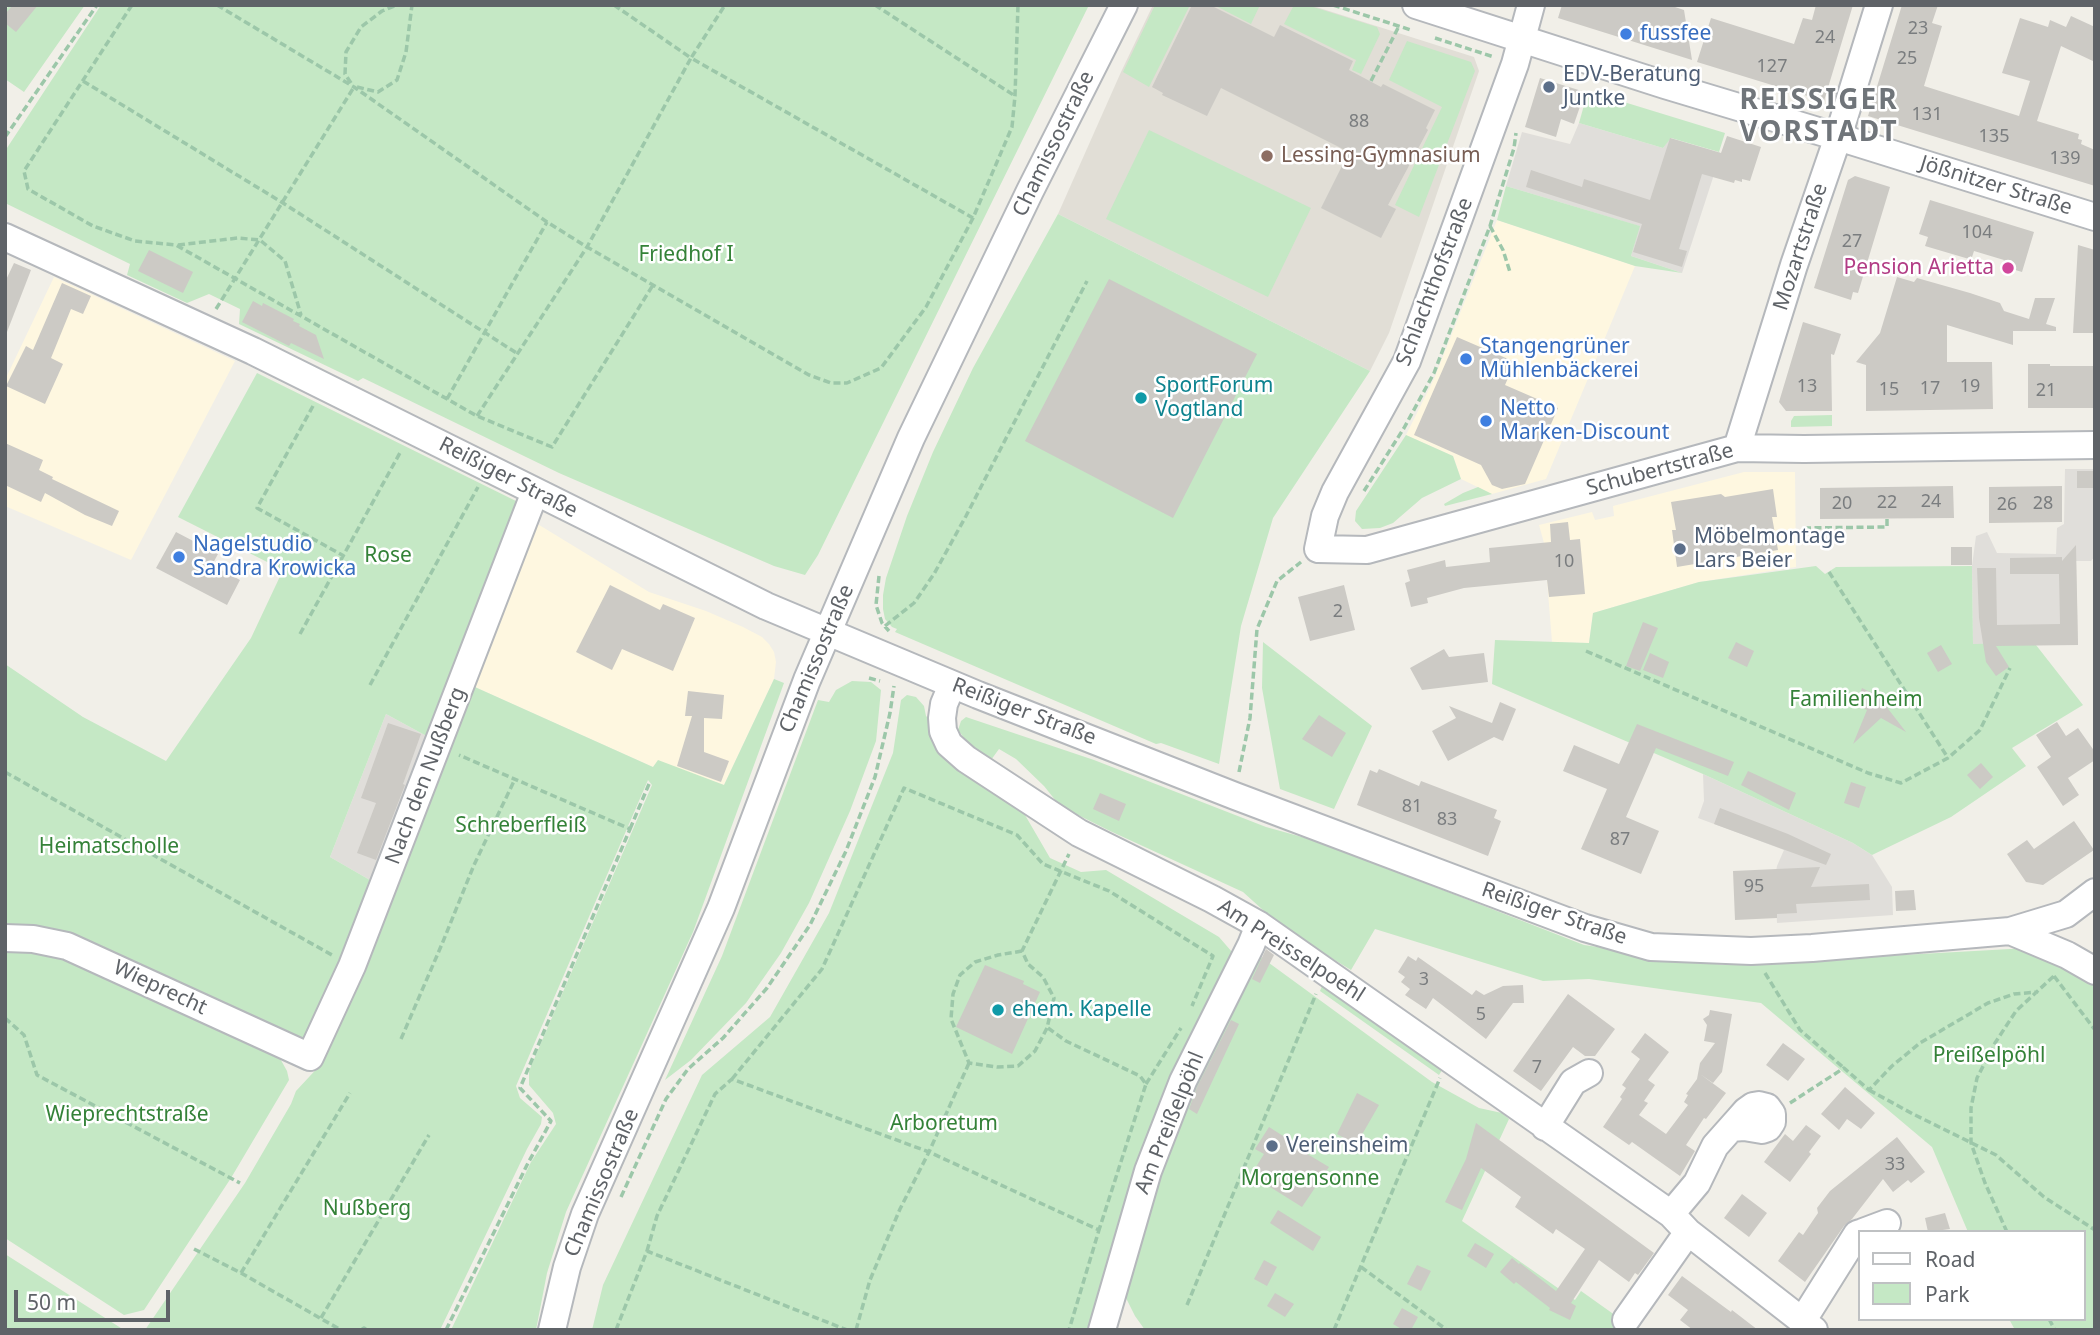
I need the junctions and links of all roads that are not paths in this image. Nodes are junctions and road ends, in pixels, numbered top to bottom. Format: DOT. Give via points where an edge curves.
graph roads {
  1 [pos="1124,5"];
  2 [pos="1531,5"];
  3 [pos="1879,5"];
  4 [pos="1413,18"];
  5 [pos="1522,40"];
  6 [pos="1838,137"];
  7 [pos="2095,217"];
  8 [pos="5,237"];
  9 [pos="2095,445"];
  10 [pos="1737,449"];
  11 [pos="535,492"];
  12 [pos="1318,549"];
  13 [pos="827,633"];
  14 [pos="952,685"];
  15 [pos="2095,892"];
  16 [pos="1259,925"];
  17 [pos="2010,931"];
  18 [pos="5,938"];
  19 [pos="2095,971"];
  20 [pos="310,1057"];
  21 [pos="1589,1073"];
  22 [pos="1772,1114"];
  23 [pos="1545,1127"];
  24 [pos="1679,1223"];
  25 [pos="1858,1234"];
  26 [pos="1626,1320"];
  27 [pos="1808,1325"];
  28 [pos="552,1330"];
  29 [pos="1102,1330"];
  1 -- 13 [label="street, Chamissostraße" via="911,438"];
  2 -- 5 [label="street, Schlachthofstraße"];
  3 -- 6 [label="street, Mozartstraße"];
  4 -- 5 [label="street, Jößnitzer Straße"];
  5 -- 6 [label="street, Jößnitzer Straße"];
  5 -- 12 [label="street, Schlachthofstraße" via="1407,360 1335,492"];
  6 -- 7 [label="street, Jößnitzer Straße"];
  6 -- 10 [label="street, Mozartstraße"];
  8 -- 11 [label="street, Reißiger Straße" via="324,386"];
  9 -- 10 [label="street, Schubertstraße"];
  10 -- 12 [label="street, Schubertstraße" via="1367,550"];
  11 -- 13 [label="street, Reißiger Straße"];
  11 -- 20 [label="street, Nach den Nußberg" via="352,966"];
  13 -- 14 [label="street, Reißiger Straße"];
  13 -- 28 [label="street, Chamissostraße" via="721,908 585,1214"];
  14 -- 16 [label="street, Am Preisselpoehl" via="944,704 943,731 949,744 966,759 1079,833"];
  14 -- 17 [label="street, Reißiger Straße" via="1585,928 1651,947 1751,951"];
  15 -- 17 [label="street, Reißiger Straße" via="2066,914"];
  16 -- 23 [label="street, Am Preisselpoehl"];
  16 -- 29 [label="street, Am Preißelpöhl" via="1183,1081 1148,1171"];
  17 -- 19 [label="street" via="2061,966"];
  18 -- 20 [label="street, Wieprecht" via="67,946"];
  21 -- 23 [label="street" via="1573,1082"];
  22 -- 24 [label="street" via="1768,1128 1731,1128 1714,1146"];
  23 -- 24 [label="street, Am Preisselpoehl"];
  24 -- 26 [label="street"];
  24 -- 27 [label="street, Am Preisselpoehl"];
  25 -- 27 [label="street, Am Preisselpoehl"];
}
